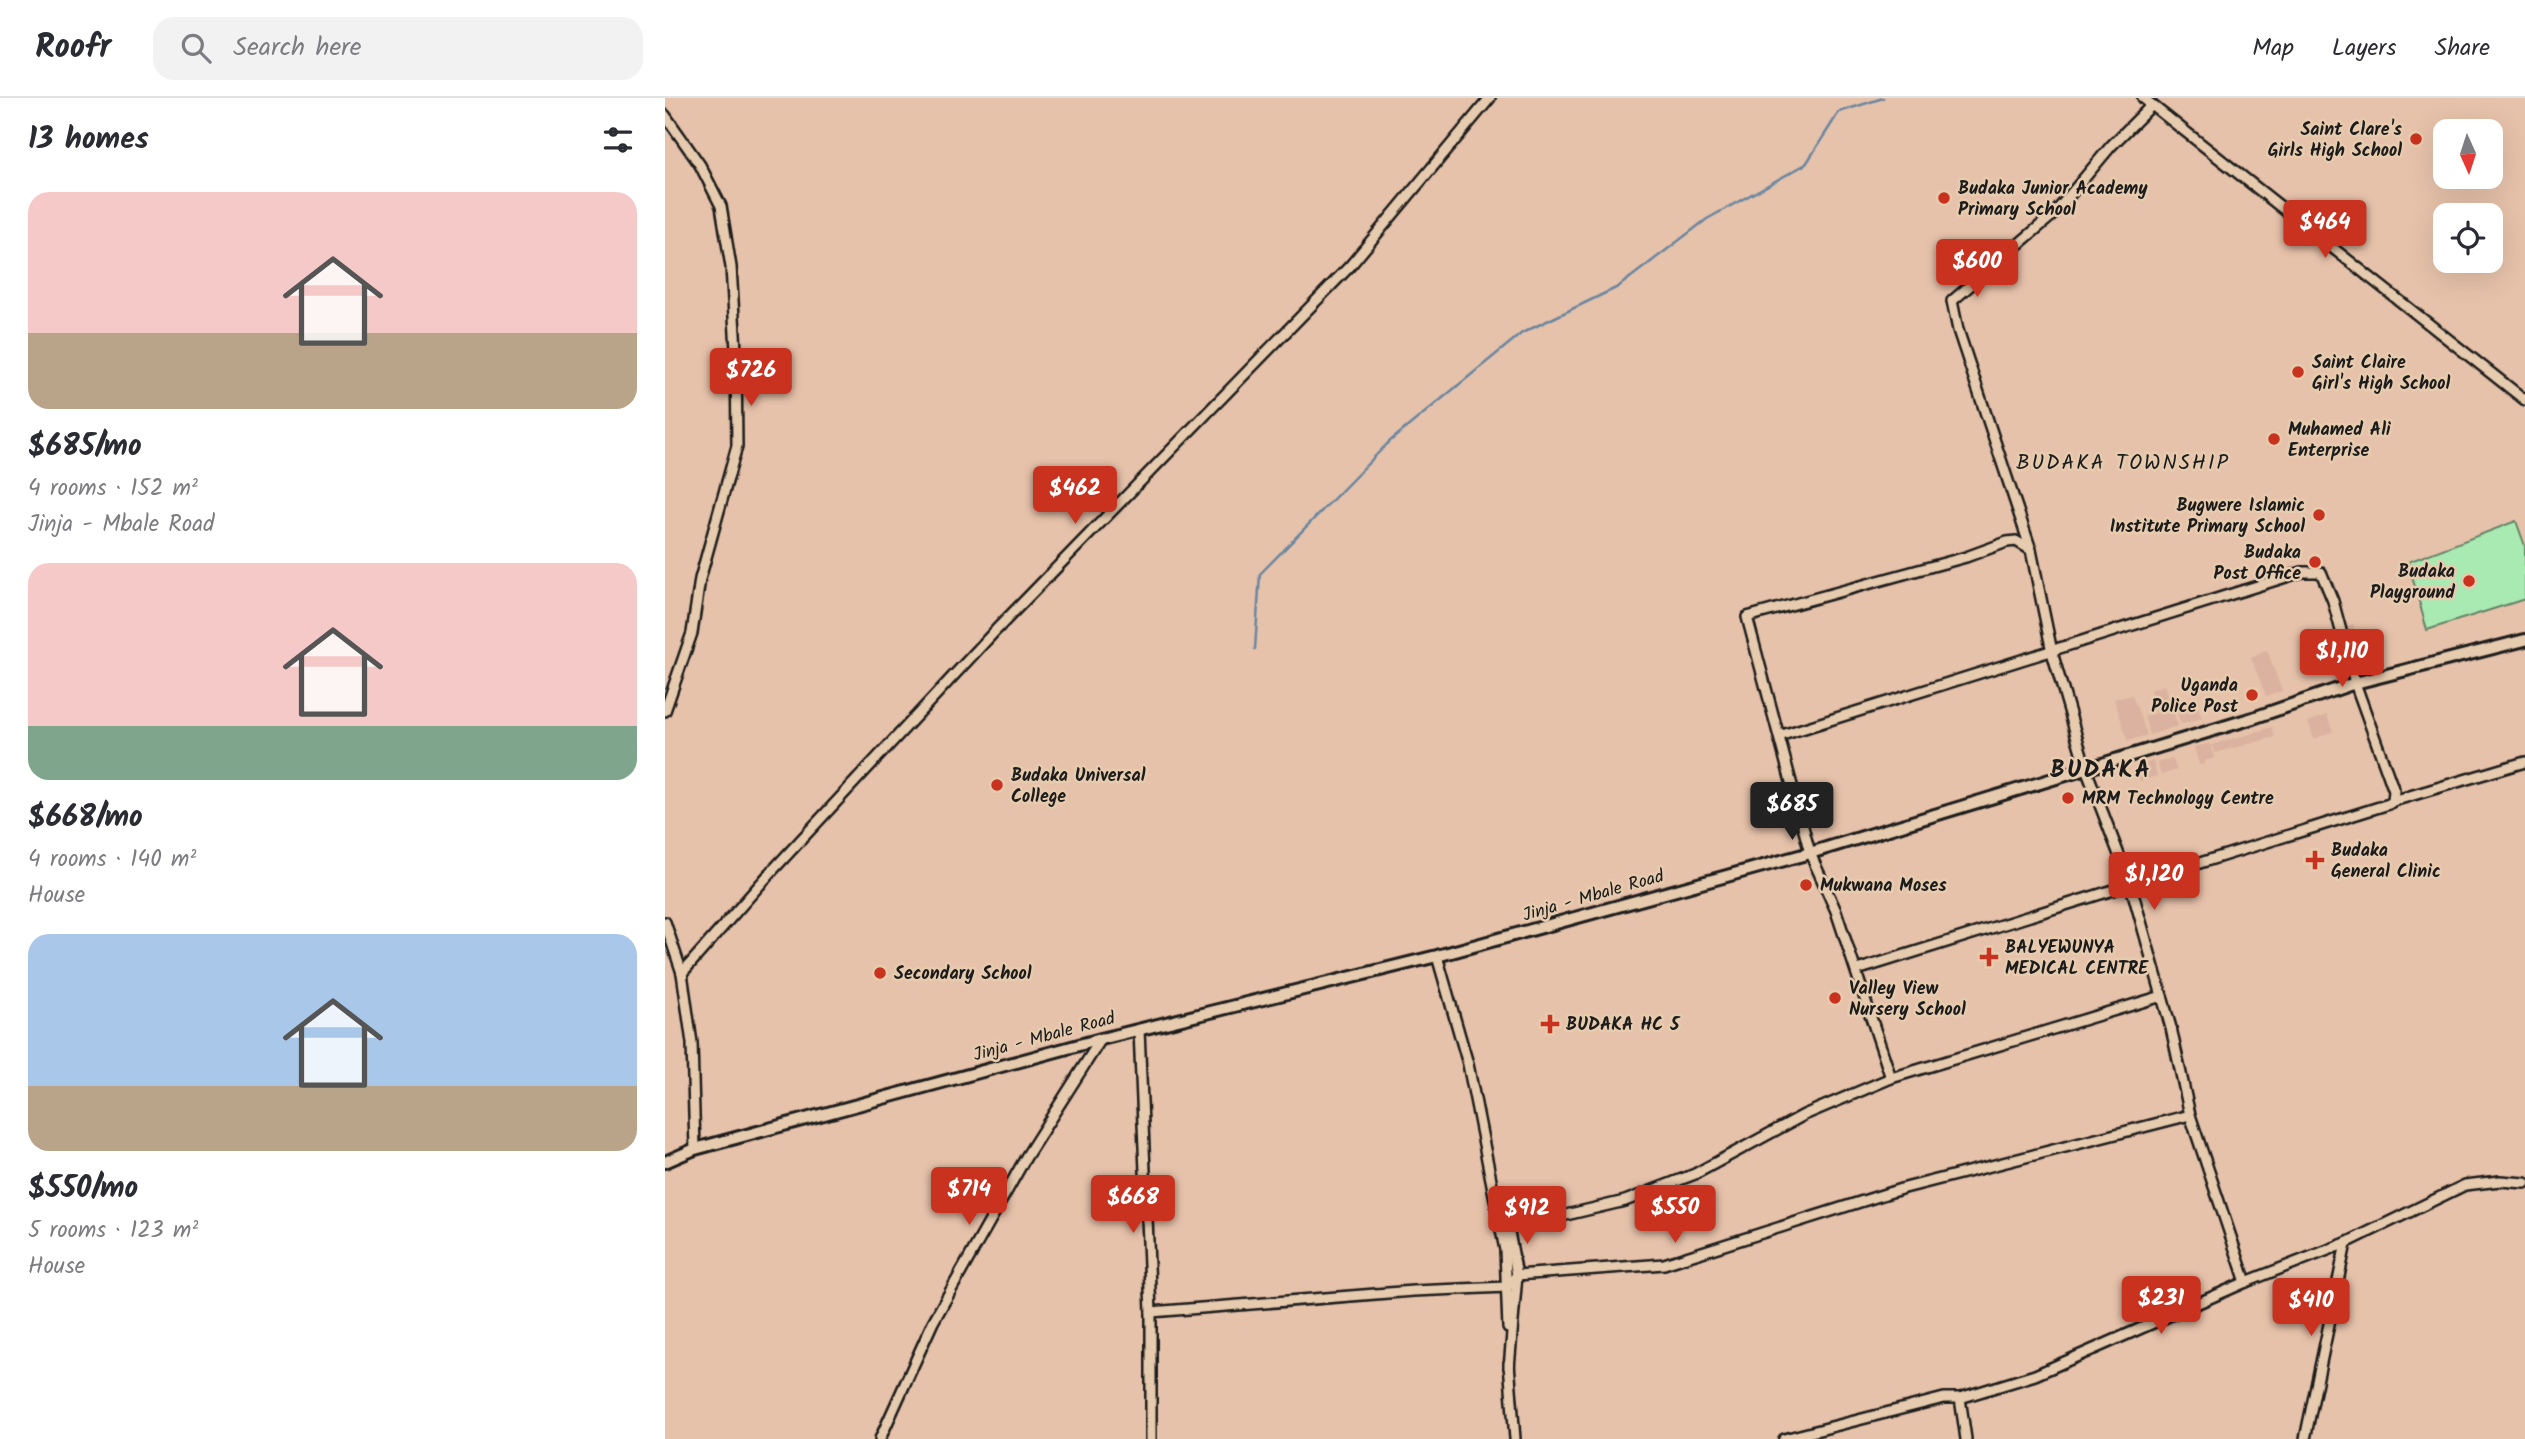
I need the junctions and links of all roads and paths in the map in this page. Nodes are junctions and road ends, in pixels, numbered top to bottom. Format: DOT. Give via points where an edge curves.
graph roads {
  1 [pos="1490,98"];
  2 [pos="2143,98"];
  3 [pos="2152,105"];
  4 [pos="665,115"];
  5 [pos="2525,400"];
  6 [pos="2031,550"];
  7 [pos="2525,640"];
  8 [pos="2052,652"];
  9 [pos="2355,682"];
  10 [pos="665,711"];
  11 [pos="1779,736"];
  12 [pos="2525,762"];
  13 [pos="2086,769"];
  14 [pos="2393,801"];
  15 [pos="1810,853"];
  16 [pos="2131,886"];
  17 [pos="665,922"];
  18 [pos="1437,956"];
  19 [pos="1857,970"];
  20 [pos="682,973"];
  21 [pos="2162,996"];
  22 [pos="1139,1030"];
  23 [pos="1101,1039"];
  24 [pos="1891,1078"];
  25 [pos="2190,1115"];
  26 [pos="695,1149"];
  27 [pos="665,1162"];
  28 [pos="2525,1183"];
  29 [pos="2346,1242"];
  30 [pos="1517,1275"];
  31 [pos="2246,1282"];
  32 [pos="1507,1287"];
  33 [pos="1151,1312"];
  34 [pos="1509,1368"];
  35 [pos="1960,1398"];
  36 [pos="880,1439"];
  37 [pos="1151,1439"];
  38 [pos="1515,1439"];
  39 [pos="1784,1439"];
  40 [pos="1966,1439"];
  41 [pos="2305,1439"];
  1 -- 20 [label="street" via="1350,266 996,630"];
  2 -- 3 [label="street"];
  3 -- 5 [label="street"];
  3 -- 6 [label="street" via="2055,213 1952,301"];
  4 -- 10 [label="street" via="721,205 731,267 737,446 700,579 692,633"];
  6 -- 8 [label="street"];
  6 -- 11 [label="street" via="2016,541 2007,542 1748,617"];
  7 -- 9 [label="main road, Jinja - Mbale Road"];
  8 -- 9 [label="street" via="2249,587 2302,572 2321,572"];
  8 -- 11 [label="street"];
  8 -- 13 [label="street"];
  9 -- 13 [label="main road, Jinja - Mbale Road"];
  9 -- 14 [label="street" via="2394,791"];
  11 -- 15 [label="street"];
  12 -- 14 [label="street"];
  13 -- 15 [label="main road, Jinja - Mbale Road"];
  13 -- 16 [label="street"];
  14 -- 16 [label="street"];
  15 -- 18 [label="main road, Jinja - Mbale Road"];
  15 -- 19 [label="street"];
  16 -- 19 [label="street"];
  16 -- 21 [label="street"];
  17 -- 20 [label="street"];
  18 -- 22 [label="main road, Jinja - Mbale Road"];
  18 -- 32 [label="street" via="1468,1064"];
  19 -- 24 [label="street"];
  20 -- 26 [label="street" via="692,1044"];
  21 -- 24 [label="street"];
  21 -- 25 [label="street"];
  22 -- 23 [label="main road, Jinja - Mbale Road"];
  22 -- 33 [label="street"];
  23 -- 26 [label="main road, Jinja - Mbale Road"];
  23 -- 36 [label="street" via="1026,1157 940,1311"];
  24 -- 30 [label="street" via="1804,1115 1695,1174 1625,1201 1507,1222"];
  25 -- 30 [label="street" via="1901,1189 1664,1264"];
  25 -- 31 [label="street"];
  26 -- 27 [label="main road, Jinja - Mbale Road"];
  28 -- 29 [label="street" via="2465,1185"];
  29 -- 31 [label="street"];
  29 -- 41 [label="street"];
  30 -- 32 [label="street"];
  30 -- 34 [label="street"];
  31 -- 35 [label="street" via="2035,1375"];
  32 -- 33 [label="street"];
  32 -- 34 [label="street"];
  33 -- 37 [label="street"];
  34 -- 38 [label="street"];
  35 -- 39 [label="street" via="1944,1398"];
  35 -- 40 [label="street"];
}
